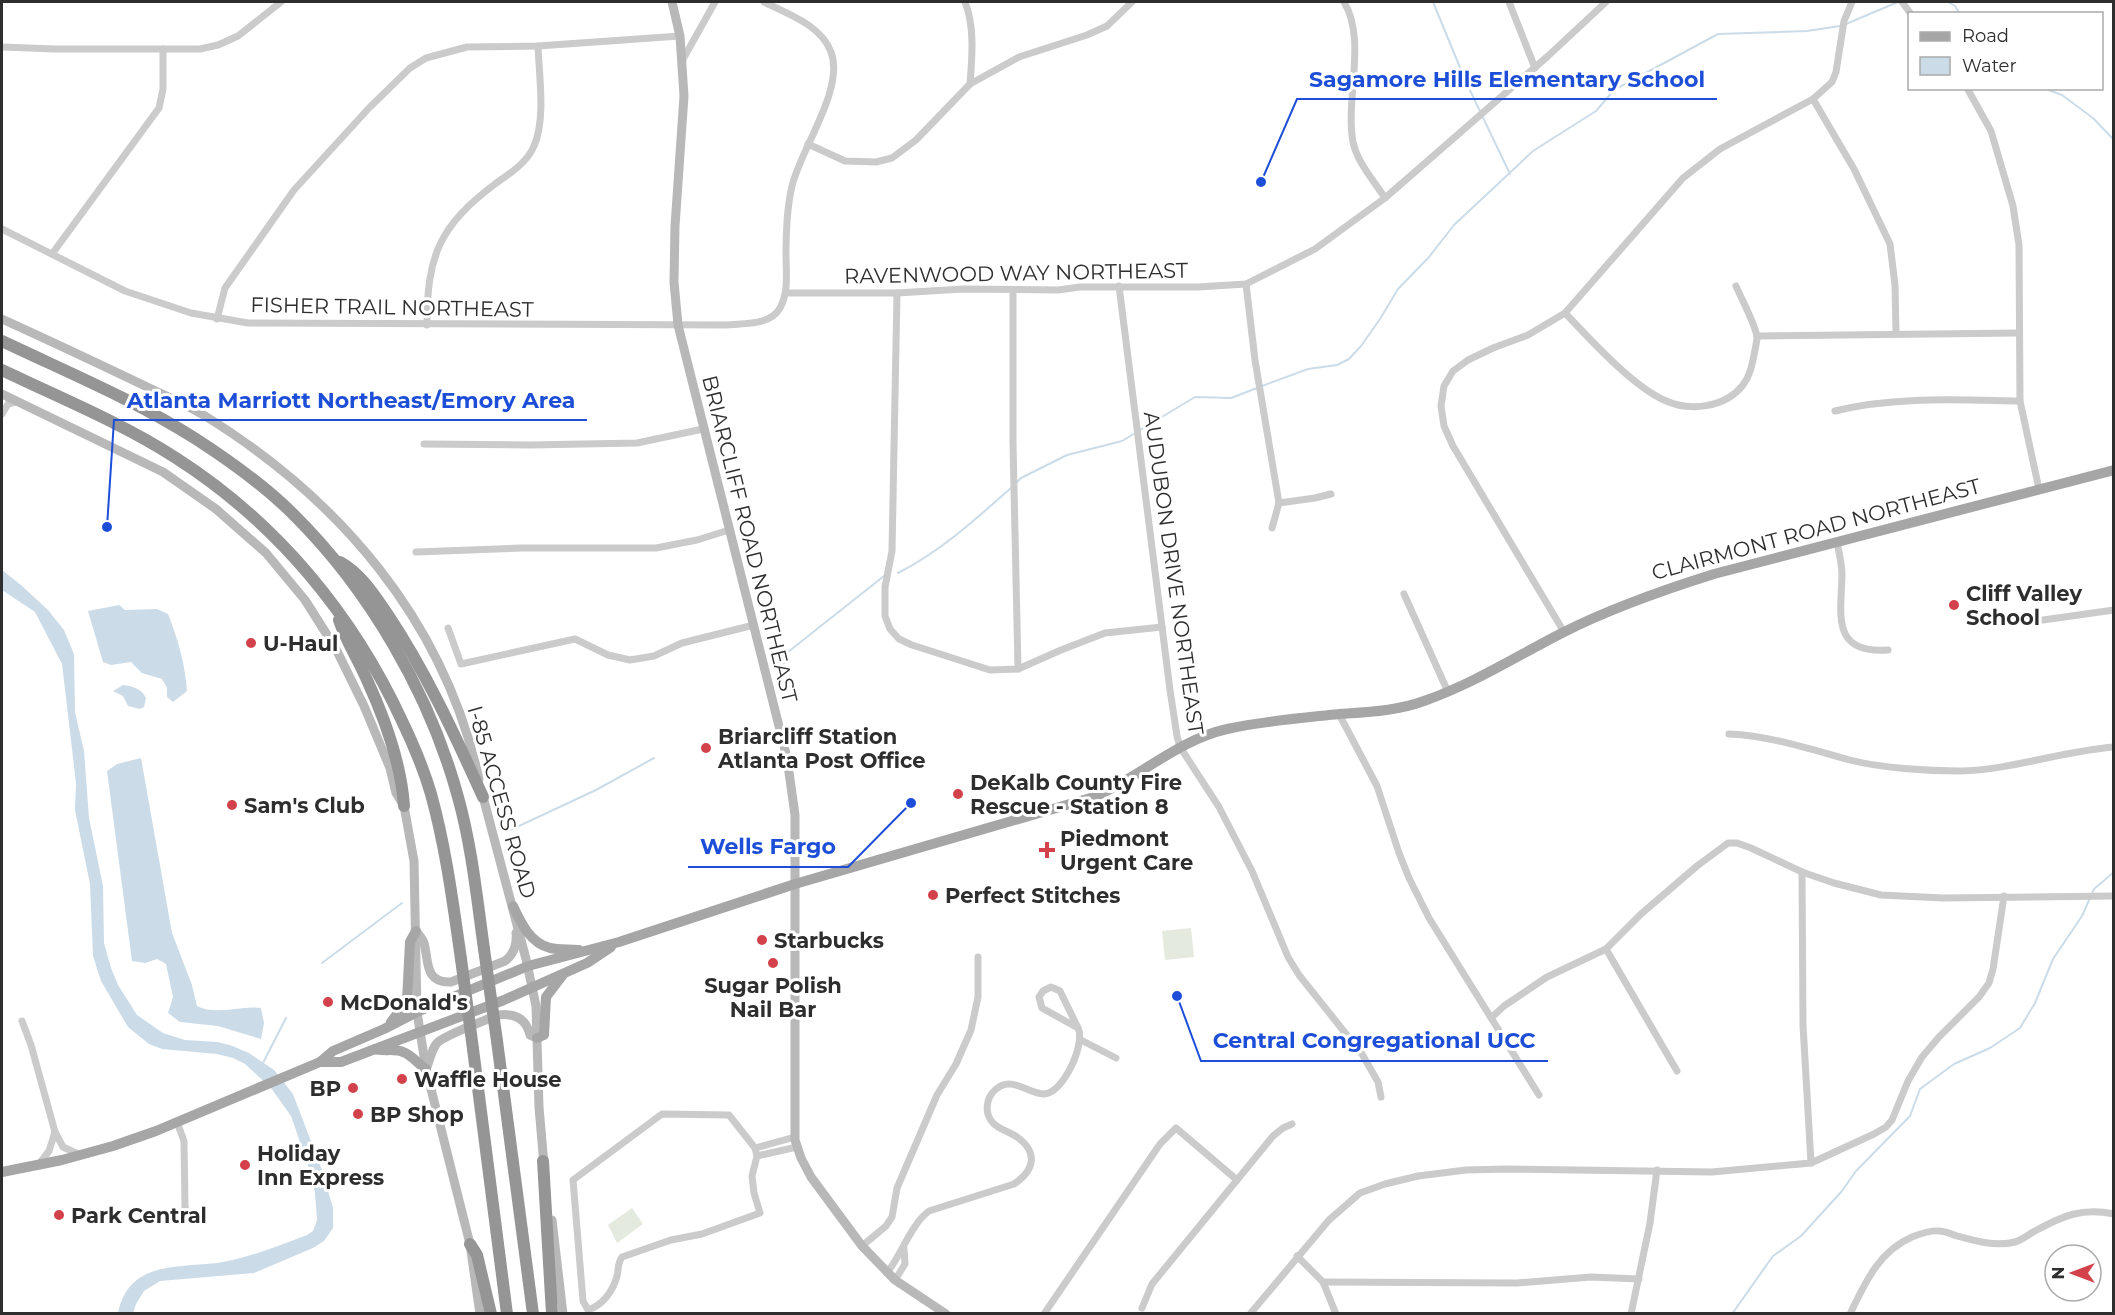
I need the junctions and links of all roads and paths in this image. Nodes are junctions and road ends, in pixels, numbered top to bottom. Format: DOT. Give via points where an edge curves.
graph roads {
  1 [pos="281,2"];
  2 [pos="672,2"];
  3 [pos="716,2"];
  4 [pos="764,2"];
  5 [pos="965,2"];
  6 [pos="1132,2"];
  7 [pos="1344,2"];
  8 [pos="1509,2"];
  9 [pos="1606,2"];
  10 [pos="1852,2"];
  11 [pos="680,36"];
  12 [pos="2,46"];
  13 [pos="538,46"];
  14 [pos="163,49"];
  15 [pos="682,61"];
  16 [pos="1534,68"];
  17 [pos="970,84"];
  18 [pos="1968,90"];
  19 [pos="1813,99"];
  20 [pos="808,144"];
  21 [pos="1384,198"];
  22 [pos="2,229"];
  23 [pos="52,254"];
  24 [pos="1246,284"];
  25 [pos="1119,286"];
  26 [pos="1736,286"];
  27 [pos="1013,290"];
  28 [pos="786,293"];
  29 [pos="897,293"];
  30 [pos="1564,313"];
  31 [pos="2,319"];
  32 [pos="217,319"];
  33 [pos="427,325"];
  34 [pos="678,325"];
  35 [pos="1896,333"];
  36 [pos="2019,333"];
  37 [pos="1757,336"];
  38 [pos="2,341"];
  39 [pos="2,370"];
  40 [pos="2,394"];
  41 [pos="2020,400"];
  42 [pos="19,402"];
  43 [pos="1835,411"];
  44 [pos="2,414"];
  45 [pos="703,429"];
  46 [pos="424,444"];
  47 [pos="2114,470"];
  48 [pos="2039,489"];
  49 [pos="1331,494"];
  50 [pos="1279,503"];
  51 [pos="1272,528"];
  52 [pos="729,530"];
  53 [pos="1837,542"];
  54 [pos="416,552"];
  55 [pos="335,559"];
  56 [pos="1404,594"];
  57 [pos="334,605"];
  58 [pos="2114,610"];
  59 [pos="2043,620"];
  60 [pos="754,625"];
  61 [pos="1162,627"];
  62 [pos="447,628"];
  63 [pos="1564,632"];
  64 [pos="1888,650"];
  65 [pos="1018,669"];
  66 [pos="1448,692"];
  67 [pos="1339,714"];
  68 [pos="1729,734"];
  69 [pos="1180,747"];
  70 [pos="2114,747"];
  71 [pos="483,796"];
  72 [pos="404,806"];
  73 [pos="1802,872"];
  74 [pos="795,884"];
  75 [pos="2004,896"];
  76 [pos="2114,896"];
  77 [pos="513,906"];
  78 [pos="416,931"];
  79 [pos="619,942"];
  80 [pos="1606,949"];
  81 [pos="582,951"];
  82 [pos="978,957"];
  83 [pos="528,966"];
  84 [pos="564,973"];
  85 [pos="532,987"];
  86 [pos="417,1012"];
  87 [pos="1491,1018"];
  88 [pos="22,1021"];
  89 [pos="1078,1028"];
  90 [pos="384,1029"];
  91 [pos="420,1030"];
  92 [pos="537,1038"];
  93 [pos="1081,1040"];
  94 [pos="374,1048"];
  95 [pos="1116,1058"];
  96 [pos="320,1062"];
  97 [pos="426,1069"];
  98 [pos="1677,1071"];
  99 [pos="1539,1095"];
  100 [pos="1381,1097"];
  101 [pos="177,1122"];
  102 [pos="1292,1124"];
  103 [pos="55,1132"];
  104 [pos="796,1142"];
  105 [pos="769,1144"];
  106 [pos="755,1148"];
  107 [pos="771,1153"];
  108 [pos="81,1155"];
  109 [pos="757,1156"];
  110 [pos="543,1161"];
  111 [pos="1811,1162"];
  112 [pos="38,1165"];
  113 [pos="1657,1170"];
  114 [pos="2,1172"];
  115 [pos="1237,1180"];
  116 [pos="2114,1214"];
  117 [pos="188,1217"];
  118 [pos="470,1244"];
  119 [pos="862,1246"];
  120 [pos="904,1248"];
  121 [pos="1297,1256"];
  122 [pos="887,1273"];
  123 [pos="1639,1279"];
  124 [pos="895,1280"];
  125 [pos="1323,1282"];
  126 [pos="1142,1308"];
  127 [pos="587,1312"];
  128 [pos="560,1313"];
  129 [pos="480,1314"];
  130 [pos="491,1314"];
  131 [pos="507,1314"];
  132 [pos="533,1314"];
  133 [pos="946,1314"];
  134 [pos="1044,1314"];
  135 [pos="1250,1314"];
  136 [pos="1336,1314"];
  137 [pos="1631,1314"];
  138 [pos="1850,1314"];
  1 -- 14 [label="street" via="238,36 218,45"];
  2 -- 11 [label="main road, BRIARCLIFF ROAD NORTHEAST"];
  3 -- 15 [label="street"];
  4 -- 20 [label="street" via="816,30 832,54 835,69 831,89"];
  5 -- 17 [label="street" via="970,14"];
  6 -- 17 [label="street" via="1107,26 1019,57"];
  7 -- 21 [label="street" via="1353,25 1353,144"];
  8 -- 16 [label="street"];
  9 -- 16 [label="street"];
  10 -- 19 [label="street" via="1844,21 1832,82"];
  11 -- 13 [label="street"];
  11 -- 15 [label="main road, BRIARCLIFF ROAD NORTHEAST"];
  12 -- 14 [label="street"];
  13 -- 32 [label="street" via="467,47 426,58 410,68 294,190 225,288"];
  13 -- 33 [label="street" via="540,126 534,147 525,160 449,228 431,266"];
  14 -- 23 [label="street" via="159,108"];
  15 -- 34 [label="main road, BRIARCLIFF ROAD NORTHEAST" via="684,96 674,282"];
  16 -- 21 [label="street"];
  17 -- 20 [label="street" via="916,140 892,158 845,161"];
  18 -- 36 [label="street" via="1991,131 2013,206 2019,245"];
  19 -- 30 [label="street" via="1720,149 1683,178"];
  19 -- 35 [label="street" via="1854,169 1890,244"];
  20 -- 28 [label="street" via="790,197"];
  21 -- 24 [label="street" via="1315,249"];
  22 -- 23 [label="street, FISHER TRAIL NORTHEAST"];
  23 -- 32 [label="street, FISHER TRAIL NORTHEAST" via="125,291"];
  24 -- 25 [label="street, RAVENWOOD WAY NORTHEAST"];
  24 -- 50 [label="street"];
  25 -- 27 [label="street, RAVENWOOD WAY NORTHEAST"];
  25 -- 61 [label="street, AUDUBON DRIVE NORTHEAST"];
  26 -- 37 [label="street"];
  27 -- 29 [label="street, RAVENWOOD WAY NORTHEAST"];
  27 -- 65 [label="street"];
  28 -- 29 [label="street, RAVENWOOD WAY NORTHEAST"];
  28 -- 34 [label="street, FISHER TRAIL NORTHEAST" via="779,310 760,322"];
  29 -- 65 [label="street" via="892,551 885,587 885,616 899,639 912,645 990,670"];
  30 -- 37 [label="street" via="1646,390 1678,406 1711,405 1738,390 1752,369"];
  30 -- 63 [label="street" via="1453,371 1444,386 1441,406 1444,426 1454,446"];
  31 -- 71 [label="main road, I-85 ACCESS ROAD" via="200,413 295,480 337,519 390,583 430,647 461,716"];
  32 -- 33 [label="street, FISHER TRAIL NORTHEAST" via="248,323"];
  33 -- 34 [label="street, FISHER TRAIL NORTHEAST"];
  34 -- 45 [label="main road, BRIARCLIFF ROAD NORTHEAST"];
  35 -- 36 [label="street"];
  35 -- 37 [label="street"];
  36 -- 41 [label="street"];
  38 -- 55 [label="highway" via="195,438 292,513"];
  39 -- 57 [label="highway" via="125,429 201,474 277,539"];
  40 -- 42 [label="main road"];
  41 -- 43 [label="street" via="1931,399 1857,405"];
  41 -- 48 [label="street"];
  42 -- 44 [label="street" via="8,404"];
  42 -- 72 [label="main road" via="163,472 216,508 266,554 305,600 336,649 364,706"];
  45 -- 46 [label="street" via="637,443"];
  45 -- 52 [label="main road, BRIARCLIFF ROAD NORTHEAST"];
  47 -- 48 [label="main road, CLAIRMONT ROAD NORTHEAST"];
  48 -- 53 [label="main road, CLAIRMONT ROAD NORTHEAST"];
  49 -- 50 [label="street"];
  50 -- 51 [label="street"];
  52 -- 54 [label="street" via="673,546"];
  52 -- 60 [label="main road, BRIARCLIFF ROAD NORTHEAST"];
  53 -- 63 [label="main road, CLAIRMONT ROAD NORTHEAST" via="1672,587"];
  53 -- 64 [label="street" via="1842,573 1840,617 1845,633 1861,648"];
  55 -- 71 [label="highway" via="353,569 399,632 440,702"];
  55 -- 132 [label="highway, bridge" via="390,641 432,723 455,787 465,826 484,950"];
  56 -- 66 [label="street"];
  57 -- 72 [label="highway" via="383,718 401,780"];
  57 -- 131 [label="highway, bridge" via="390,696 431,793 461,960"];
  58 -- 59 [label="street"];
  60 -- 62 [label="street" via="630,660 608,655 575,639 461,664"];
  60 -- 74 [label="main road, BRIARCLIFF ROAD NORTHEAST" via="787,759 795,815"];
  61 -- 65 [label="street" via="1105,633"];
  61 -- 69 [label="street, AUDUBON DRIVE NORTHEAST"];
  63 -- 66 [label="main road, CLAIRMONT ROAD NORTHEAST"];
  66 -- 67 [label="main road, CLAIRMONT ROAD NORTHEAST" via="1401,708"];
  67 -- 69 [label="main road, CLAIRMONT ROAD NORTHEAST" via="1227,729"];
  67 -- 87 [label="street" via="1377,786 1402,861 1424,908"];
  68 -- 70 [label="street" via="1796,744 1852,760 1960,771"];
  69 -- 74 [label="main road, CLAIRMONT ROAD NORTHEAST" via="1094,797"];
  69 -- 100 [label="street, AUDUBON DRIVE NORTHEAST" via="1219,807 1252,871 1288,957 1362,1054 1378,1082"];
  71 -- 77 [label="main road, I-85 ACCESS ROAD"];
  72 -- 78 [label="main road" via="414,861"];
  73 -- 75 [label="street" via="1881,895"];
  73 -- 80 [label="street" via="1751,848 1728,843 1641,914"];
  73 -- 111 [label="street" via="1803,1026"];
  74 -- 79 [label="main road, CLAIRMONT ROAD NORTHEAST"];
  74 -- 104 [label="main road, BRIARCLIFF ROAD NORTHEAST"];
  75 -- 76 [label="street"];
  75 -- 111 [label="street" via="1989,983 1922,1057 1892,1120 1886,1127"];
  77 -- 78 [label="main road" via="516,942 511,955 505,961 451,982 439,981 432,974 424,942"];
  77 -- 81 [label="main road" via="535,940 553,948"];
  77 -- 83 [label="main road, I-85 ACCESS ROAD"];
  78 -- 86 [label="main road"];
  78 -- 90 [label="main road" via="410,942 407,1001"];
  79 -- 81 [label="main road, CLAIRMONT ROAD NORTHEAST"];
  79 -- 84 [label="main road, CLAIRMONT ROAD NORTHEAST"];
  80 -- 87 [label="street" via="1547,977"];
  80 -- 98 [label="street"];
  81 -- 83 [label="main road, CLAIRMONT ROAD NORTHEAST"];
  82 -- 119 [label="street" via="978,997 971,1030 937,1095 897,1188 892,1217 886,1227"];
  83 -- 85 [label="main road, I-85 ACCESS ROAD"];
  83 -- 86 [label="main road, CLAIRMONT ROAD NORTHEAST"];
  84 -- 85 [label="main road, CLAIRMONT ROAD NORTHEAST"];
  84 -- 92 [label="main road" via="546,997 544,1035"];
  85 -- 91 [label="main road, CLAIRMONT ROAD NORTHEAST"];
  85 -- 92 [label="main road, I-85 ACCESS ROAD"];
  86 -- 90 [label="main road, CLAIRMONT ROAD NORTHEAST"];
  86 -- 91 [label="main road"];
  87 -- 99 [label="street"];
  88 -- 103 [label="street"];
  89 -- 89 [label="street" via="1060,991 1052,987 1043,991 1039,997 1042,1008"];
  89 -- 93 [label="street"];
  90 -- 96 [label="main road, CLAIRMONT ROAD NORTHEAST" via="333,1051"];
  91 -- 94 [label="main road, CLAIRMONT ROAD NORTHEAST"];
  91 -- 97 [label="main road"];
  92 -- 97 [label="main road" via="530,1035 521,1019 498,1015 440,1041"];
  92 -- 110 [label="main road, I-85 ACCESS ROAD"];
  93 -- 95 [label="street"];
  93 -- 120 [label="street" via="1065,1079 1054,1091 1042,1094 1006,1084 988,1100 987,1112 993,1124 1030,1149 1032,1161 1022,1178 929,1211 915,1226"];
  94 -- 96 [label="main road, CLAIRMONT ROAD NORTHEAST" via="341,1062"];
  94 -- 97 [label="main road" via="401,1051"];
  96 -- 101 [label="main road, CLAIRMONT ROAD NORTHEAST"];
  97 -- 118 [label="main road"];
  101 -- 108 [label="main road, CLAIRMONT ROAD NORTHEAST"];
  101 -- 117 [label="street" via="184,1141"];
  102 -- 115 [label="street" via="1273,1136"];
  103 -- 108 [label="street" via="63,1147"];
  103 -- 112 [label="street" via="49,1151"];
  104 -- 105 [label="street"];
  104 -- 107 [label="street"];
  104 -- 119 [label="main road, BRIARCLIFF ROAD NORTHEAST" via="811,1177"];
  105 -- 106 [label="street"];
  105 -- 107 [label="street"];
  106 -- 109 [label="street"];
  106 -- 127 [label="street" via="729,1115 662,1114 573,1180"];
  107 -- 109 [label="street"];
  108 -- 112 [label="main road, CLAIRMONT ROAD NORTHEAST"];
  109 -- 127 [label="street" via="752,1176 760,1213 622,1257 611,1290 597,1307"];
  110 -- 128 [label="highway"];
  111 -- 113 [label="street" via="1712,1172"];
  112 -- 114 [label="main road, CLAIRMONT ROAD NORTHEAST"];
  113 -- 121 [label="street" via="1466,1170 1418,1176 1360,1192"];
  113 -- 123 [label="street"];
  115 -- 126 [label="street" via="1152,1284"];
  115 -- 134 [label="street" via="1176,1128 1160,1144"];
  116 -- 138 [label="street" via="2073,1213 2016,1242 1982,1243 1939,1231 1922,1233 1905,1240 1881,1260"];
  118 -- 129 [label="main road"];
  118 -- 130 [label="highway" via="477,1255"];
  119 -- 122 [label="main road, BRIARCLIFF ROAD NORTHEAST"];
  120 -- 122 [label="street"];
  120 -- 124 [label="street" via="905,1264"];
  121 -- 125 [label="street"];
  121 -- 135 [label="street"];
  122 -- 124 [label="main road, BRIARCLIFF ROAD NORTHEAST"];
  123 -- 125 [label="street"];
  123 -- 137 [label="street"];
  124 -- 133 [label="main road, BRIARCLIFF ROAD NORTHEAST"];
  125 -- 136 [label="street"];
}
